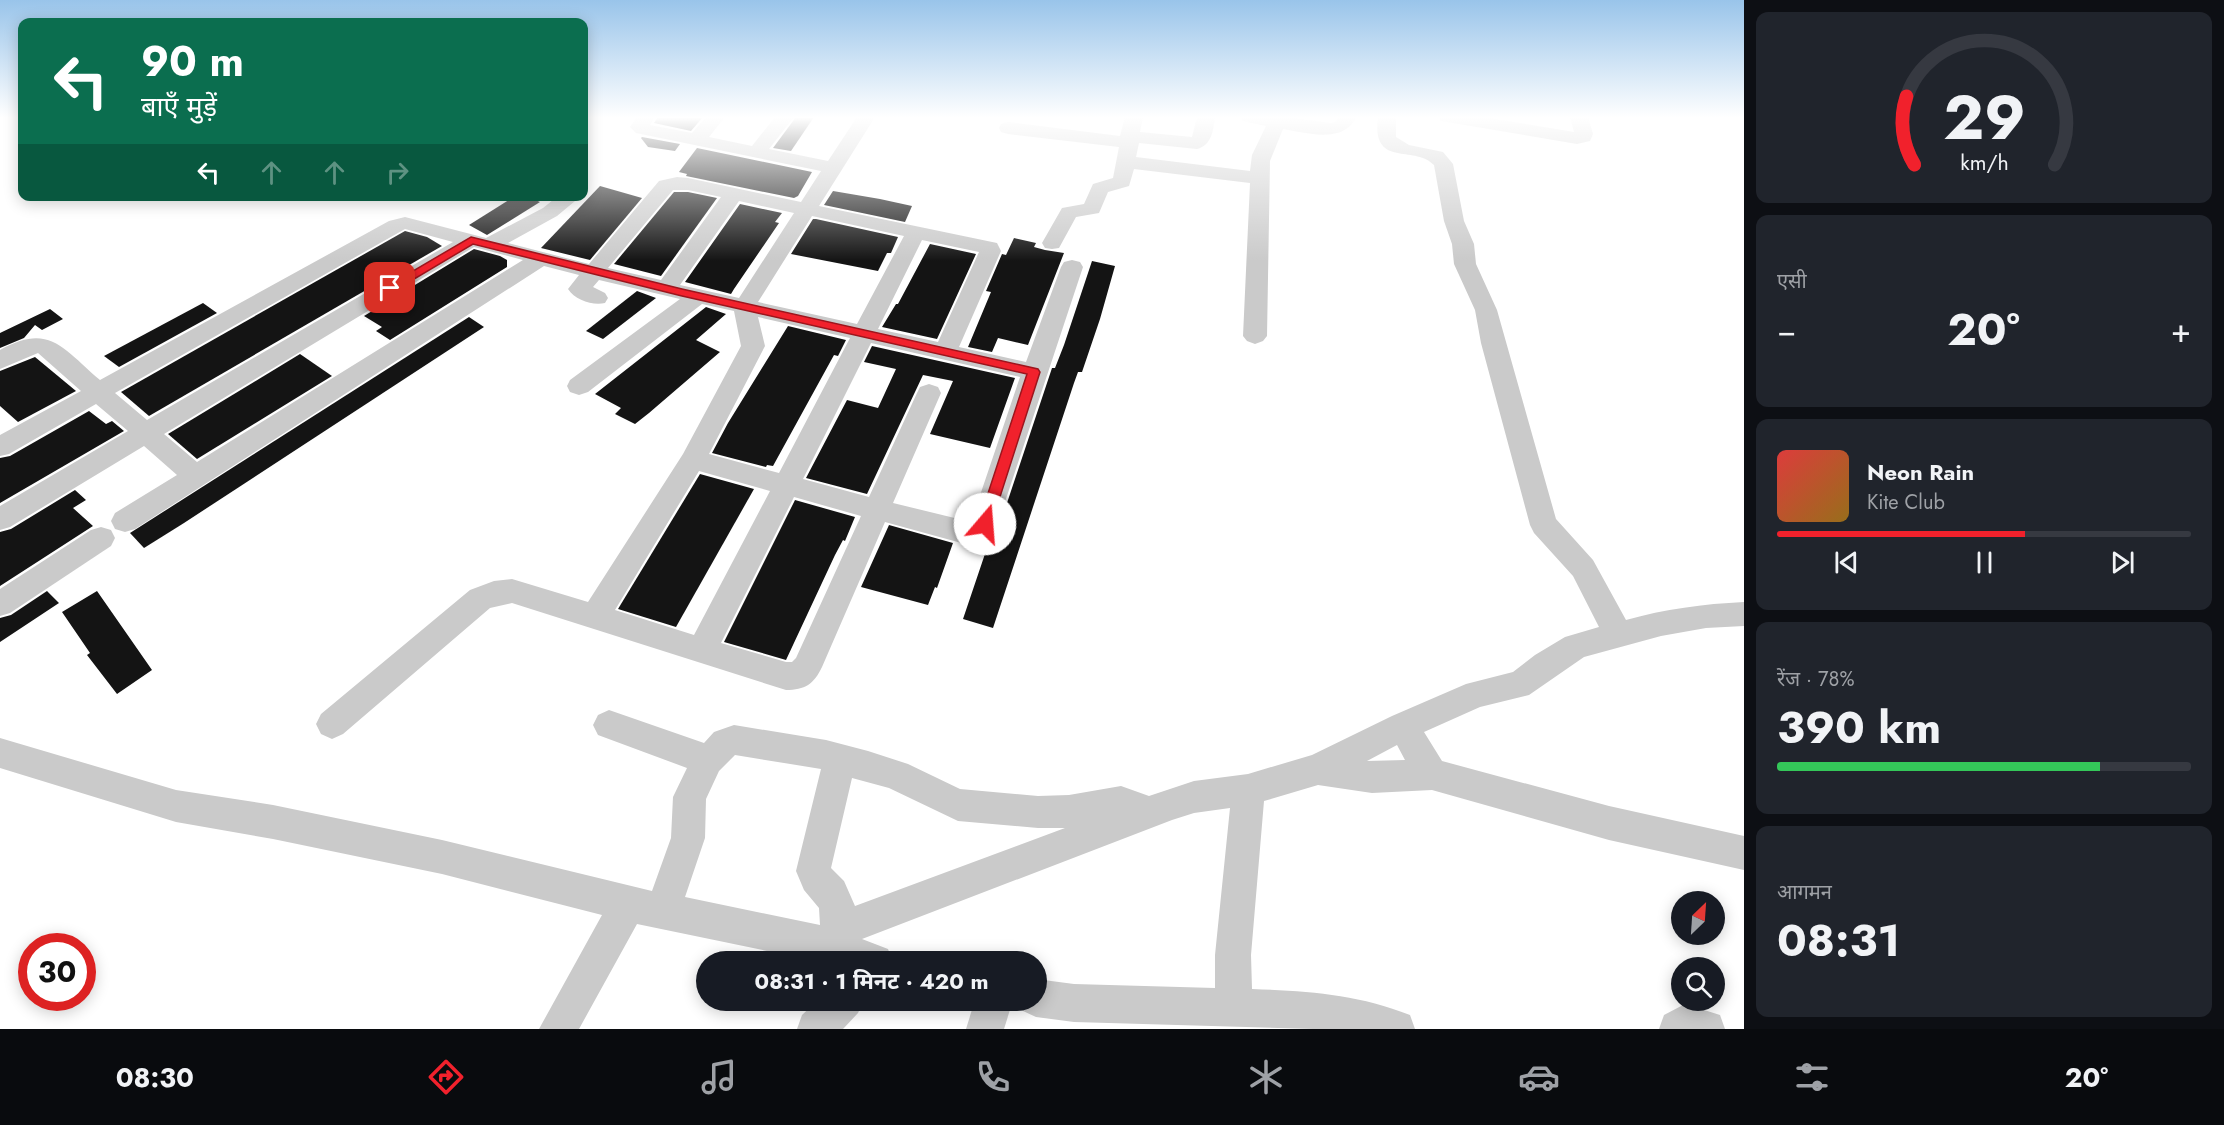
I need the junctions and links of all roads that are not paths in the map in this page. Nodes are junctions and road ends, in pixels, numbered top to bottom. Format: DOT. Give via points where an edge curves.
graph roads {
  1 [pos="819,165"];
  2 [pos="835,165"];
  3 [pos="1125,165"];
  4 [pos="1204,165"];
  5 [pos="1260,165"];
  6 [pos="1443,165"];
  7 [pos="833,168"];
  8 [pos="1258,178"];
  9 [pos="734,194"];
  10 [pos="564,201"];
  11 [pos="806,209"];
  12 [pos="550,212"];
  13 [pos="916,232"];
  14 [pos="480,242"];
  15 [pos="1052,243"];
  16 [pos="533,257"];
  17 [pos="1072,267"];
  18 [pos="594,272"];
  19 [pos="666,289"];
  20 [pos="698,296"];
  21 [pos="597,298"];
  22 [pos="744,307"];
  23 [pos="864,334"];
  24 [pos="1255,336"];
  25 [pos="945,352"];
  26 [pos="0,361"];
  27 [pos="1034,372"];
  28 [pos="579,386"];
  29 [pos="99,393"];
  30 [pos="929,393"];
  31 [pos="146,433"];
  32 [pos="3,441"];
  33 [pos="693,460"];
  34 [pos="197,477"];
  35 [pos="785,485"];
  36 [pos="877,510"];
  37 [pos="0,519"];
  38 [pos="125,522"];
  39 [pos="101,538"];
  40 [pos="0,604"];
  41 [pos="1744,614"];
  42 [pos="596,617"];
  43 [pos="1618,633"];
  44 [pos="702,650"];
  45 [pos="332,724"];
  46 [pos="609,725"];
  47 [pos="1403,726"];
  48 [pos="0,753"];
  49 [pos="834,759"];
  50 [pos="708,760"];
  51 [pos="1318,769"];
  52 [pos="1432,774"];
  53 [pos="1248,790"];
  54 [pos="1147,814"];
  55 [pos="1744,853"];
  56 [pos="628,904"];
  57 [pos="663,909"];
  58 [pos="835,939"];
  59 [pos="856,951"];
  60 [pos="1047,999"];
  61 [pos="1234,1008"];
  62 [pos="834,1011"];
  63 [pos="991,1011"];
  64 [pos="1180,1018"];
  65 [pos="558,1029"];
  66 [pos="816,1029"];
  67 [pos="985,1029"];
  68 [pos="1396,1029"];
  69 [pos="1678,1029"];
  70 [pos="1706,1029"];
  1 -- 7 [label="street"];
  2 -- 7 [label="street"];
  3 -- 15 [label="street" via="1122,182 1100,188 1092,209 1069,212"];
  4 -- 8 [label="street"];
  5 -- 8 [label="street"];
  6 -- 43 [label="street" via="1466,264 1486,310 1544,525 1582,568"];
  7 -- 11 [label="street"];
  8 -- 24 [label="street"];
  9 -- 11 [label="street"];
  9 -- 18 [label="street" via="688,184 666,185"];
  9 -- 19 [label="street"];
  10 -- 12 [label="street"];
  11 -- 13 [label="street"];
  11 -- 22 [label="street"];
  12 -- 14 [label="street"];
  12 -- 16 [label="street"];
  13 -- 23 [label="street"];
  13 -- 25 [label="street" via="990,248"];
  14 -- 16 [label="street"];
  14 -- 29 [label="street" via="412,225 396,225"];
  14 -- 31 [label="street"];
  16 -- 18 [label="street"];
  16 -- 34 [label="street"];
  17 -- 27 [label="street"];
  18 -- 19 [label="street"];
  18 -- 21 [label="street" via="579,290"];
  19 -- 20 [label="street"];
  20 -- 22 [label="street"];
  20 -- 28 [label="street"];
  22 -- 23 [label="street"];
  22 -- 33 [label="street" via="753,346"];
  23 -- 25 [label="street"];
  23 -- 35 [label="street"];
  25 -- 27 [label="street"];
  26 -- 29 [label="street" via="39,344"];
  27 -- 36 [label="street" via="985,524 978,532 965,533"];
  29 -- 31 [label="street"];
  29 -- 32 [label="street"];
  30 -- 36 [label="street"];
  31 -- 34 [label="street"];
  31 -- 37 [label="street"];
  33 -- 35 [label="street"];
  33 -- 42 [label="street"];
  34 -- 38 [label="street"];
  35 -- 36 [label="street"];
  35 -- 44 [label="street"];
  36 -- 44 [label="street" via="807,667 799,676 786,676"];
  39 -- 40 [label="street"];
  41 -- 43 [label="street" via="1706,616"];
  42 -- 44 [label="street"];
  42 -- 45 [label="street" via="513,591 494,593 480,599"];
  43 -- 47 [label="street" via="1576,646 1518,685 1477,694"];
  46 -- 50 [label="street"];
  47 -- 51 [label="street"];
  47 -- 52 [label="street"];
  48 -- 56 [label="street" via="176,806 442,857"];
  49 -- 50 [label="street" via="727,740"];
  49 -- 54 [label="street" via="896,775 958,804 1038,812 1121,802"];
  49 -- 58 [label="street" via="838,768 813,871 837,905"];
  50 -- 57 [label="street" via="690,797 688,838"];
  51 -- 52 [label="street" via="1372,777"];
  51 -- 53 [label="street"];
  52 -- 55 [label="street" via="1609,824"];
  53 -- 54 [label="street" via="1194,796"];
  53 -- 61 [label="street" via="1233,955"];
  54 -- 58 [label="street"];
  56 -- 57 [label="street"];
  56 -- 65 [label="street"];
  57 -- 58 [label="street" via="796,936"];
  58 -- 59 [label="street"];
  60 -- 64 [label="street"];
  61 -- 64 [label="street"];
  61 -- 68 [label="street" via="1313,1010 1376,1021"];
  62 -- 66 [label="street"];
  63 -- 67 [label="street"];
  69 -- 70 [label="street" via="1685,1023"];
}
